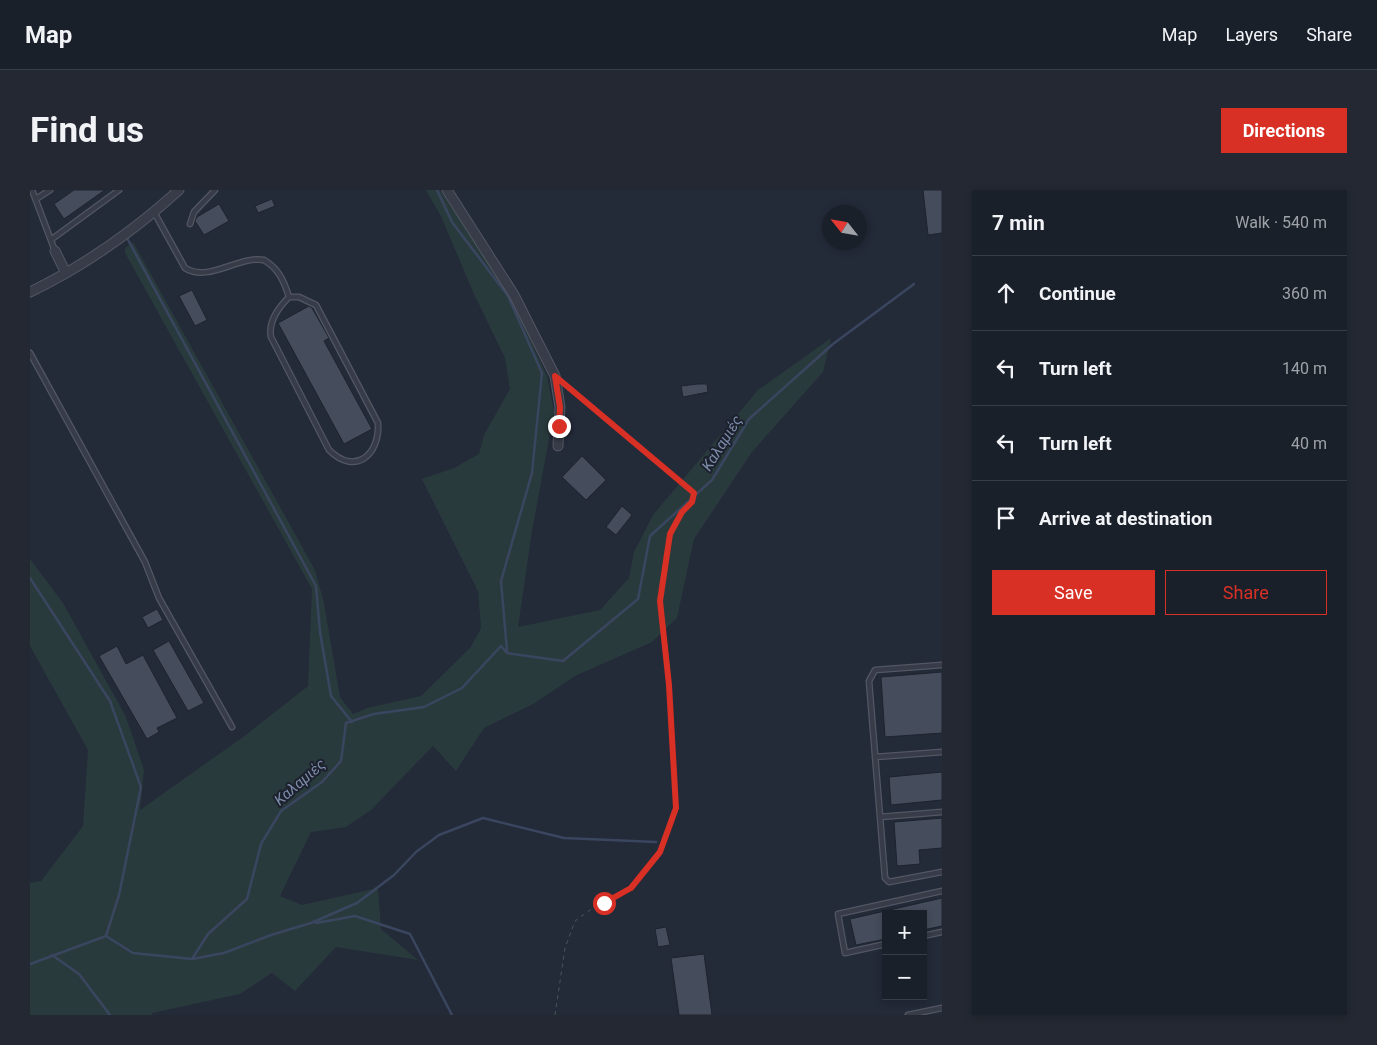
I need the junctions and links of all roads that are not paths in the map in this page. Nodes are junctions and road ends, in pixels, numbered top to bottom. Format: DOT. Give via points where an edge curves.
graph roads {
  1 [pos="32,190"];
  2 [pos="50,190"];
  3 [pos="120,190"];
  4 [pos="179,190"];
  5 [pos="215,190"];
  6 [pos="447,190"];
  7 [pos="36,199"];
  8 [pos="154,212"];
  9 [pos="190,224"];
  10 [pos="52,239"];
  11 [pos="55,251"];
  12 [pos="66,273"];
  13 [pos="30,292"];
  14 [pos="289,297"];
  15 [pos="30,353"];
  16 [pos="558,446"];
  17 [pos="942,665"];
  18 [pos="232,727"];
  19 [pos="942,752"];
  20 [pos="875,757"];
  21 [pos="942,812"];
  22 [pos="880,817"];
  23 [pos="942,872"];
  24 [pos="942,891"];
  25 [pos="942,932"];
  26 [pos="927,935"];
  27 [pos="882,945"];
  28 [pos="942,1008"];
  29 [pos="908,1015"];
  1 -- 7 [label="lane"];
  2 -- 7 [label="lane"];
  3 -- 10 [label="lane"];
  4 -- 8 [label="street"];
  5 -- 9 [label="lane" via="194,212"];
  6 -- 16 [label="street" via="514,295 555,376 560,407"];
  7 -- 10 [label="lane"];
  8 -- 12 [label="street"];
  8 -- 14 [label="lane" via="185,268 195,273 264,260 283,279"];
  10 -- 11 [label="lane"];
  11 -- 12 [label="street"];
  12 -- 13 [label="street"];
  14 -- 14 [label="lane" via="299,296 316,305 378,423 378,442 359,461 342,460 329,450 271,337 274,317"];
  15 -- 18 [label="lane" via="145,562 159,598"];
  17 -- 20 [label="lane" via="875,670 871,674"];
  19 -- 20 [label="lane"];
  20 -- 22 [label="lane"];
  21 -- 22 [label="lane"];
  22 -- 23 [label="lane" via="885,878 889,882"];
  24 -- 27 [label="lane" via="838,914 845,952"];
  25 -- 26 [label="lane"];
  28 -- 29 [label="lane"];
}
